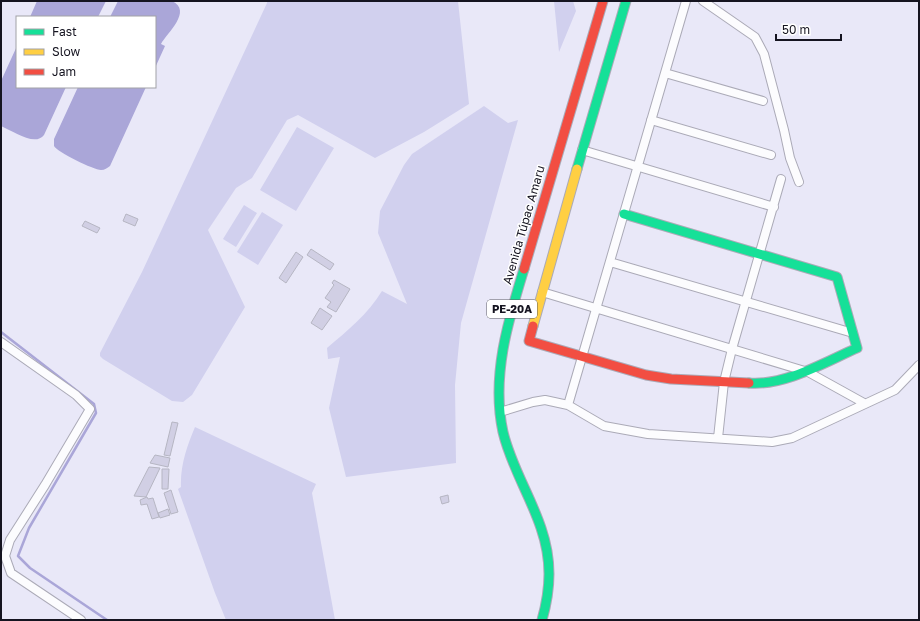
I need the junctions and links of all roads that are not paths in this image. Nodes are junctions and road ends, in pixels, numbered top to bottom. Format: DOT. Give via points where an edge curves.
graph roads {
  1 [pos="603,1"];
  2 [pos="626,1"];
  3 [pos="686,1"];
  4 [pos="703,1"];
  5 [pos="665,73"];
  6 [pos="763,102"];
  7 [pos="651,120"];
  8 [pos="582,150"];
  9 [pos="771,155"];
  10 [pos="638,167"];
  11 [pos="781,179"];
  12 [pos="799,182"];
  13 [pos="774,207"];
  14 [pos="624,214"];
  15 [pos="760,254"];
  16 [pos="610,262"];
  17 [pos="542,292"];
  18 [pos="746,301"];
  19 [pos="596,309"];
  20 [pos="853,333"];
  21 [pos="1,342"];
  22 [pos="732,349"];
  23 [pos="583,356"];
  24 [pos="919,365"];
  25 [pos="803,370"];
  26 [pos="724,382"];
  27 [pos="864,403"];
  28 [pos="568,405"];
  29 [pos="500,412"];
  30 [pos="718,438"];
  31 [pos="3,556"];
  32 [pos="82,620"];
  33 [pos="542,620"];
  1 -- 29 [label="main road, Avenida Túpac Amaru / PE-20A" via="508,323 501,355"];
  2 -- 8 [label="main road"];
  3 -- 5 [label="street"];
  4 -- 12 [label="street" via="755,37 764,54 790,158"];
  5 -- 6 [label="street"];
  5 -- 7 [label="street"];
  7 -- 9 [label="street"];
  7 -- 10 [label="street"];
  8 -- 10 [label="street"];
  8 -- 17 [label="main road"];
  10 -- 13 [label="street"];
  10 -- 14 [label="street"];
  11 -- 13 [label="street"];
  13 -- 15 [label="street"];
  14 -- 15 [label="main road"];
  14 -- 16 [label="street"];
  15 -- 18 [label="street"];
  15 -- 20 [label="main road" via="837,277"];
  16 -- 18 [label="street"];
  16 -- 19 [label="street"];
  17 -- 19 [label="street"];
  17 -- 23 [label="main road" via="529,341"];
  18 -- 20 [label="street"];
  18 -- 22 [label="street"];
  19 -- 22 [label="street"];
  19 -- 23 [label="street"];
  20 -- 25 [label="main road" via="857,348"];
  21 -- 31 [label="street" via="76,395 90,409 10,540"];
  22 -- 25 [label="street"];
  22 -- 26 [label="street"];
  23 -- 26 [label="main road" via="646,375"];
  23 -- 28 [label="street"];
  24 -- 27 [label="street" via="895,390"];
  25 -- 26 [label="main road" via="772,382"];
  25 -- 27 [label="street"];
  26 -- 30 [label="street"];
  27 -- 30 [label="street" via="792,438 772,442"];
  28 -- 29 [label="street" via="545,400"];
  28 -- 30 [label="street" via="604,426 648,434"];
  29 -- 33 [label="main road, Avenida Túpac Amaru / PE-20A" via="509,452 541,528 546,549 549,570 548,596"];
  31 -- 32 [label="street" via="12,573"];
}
